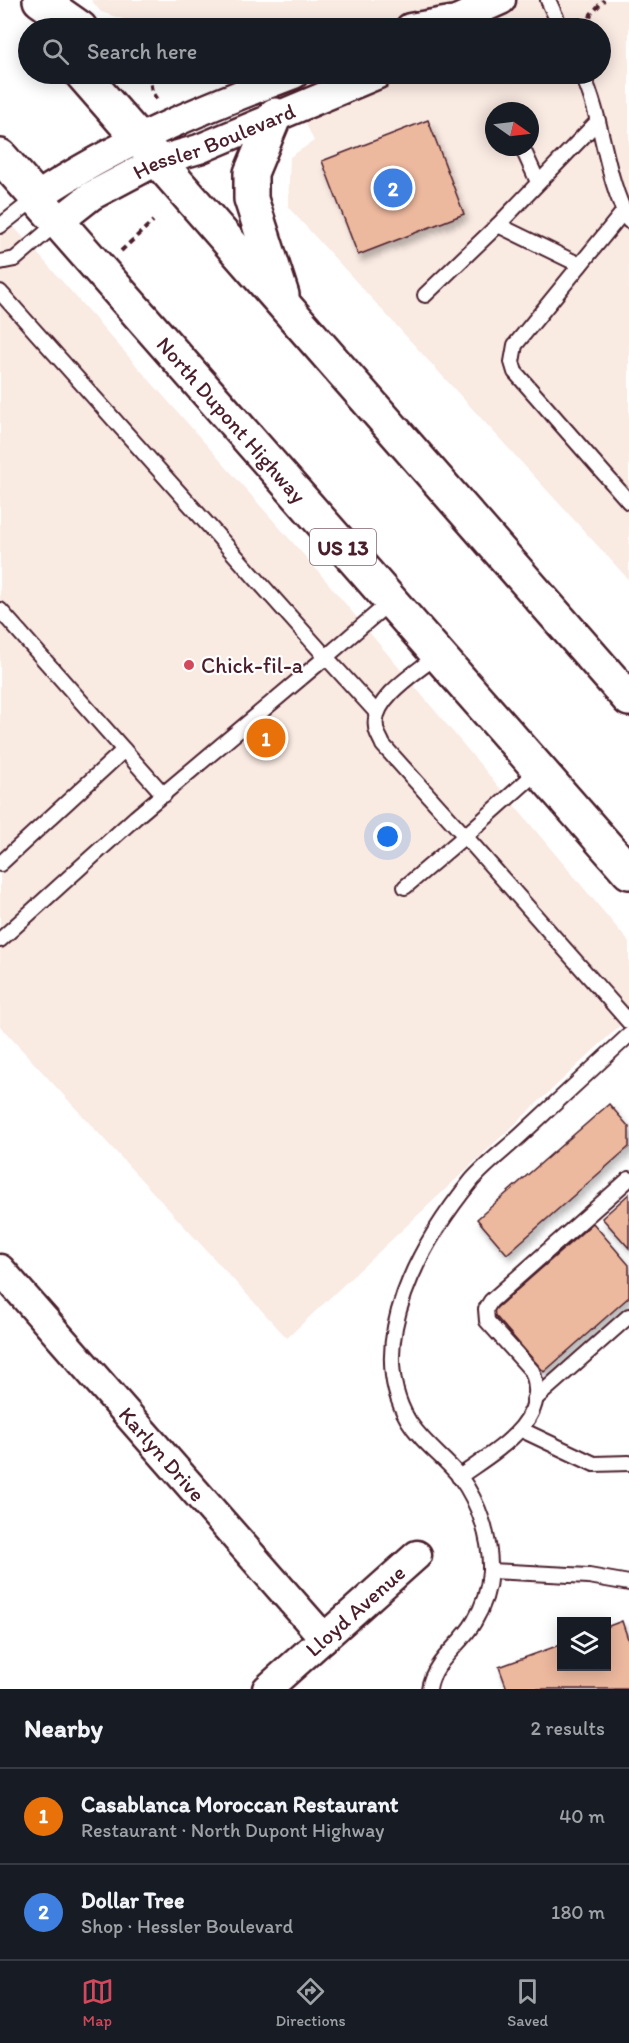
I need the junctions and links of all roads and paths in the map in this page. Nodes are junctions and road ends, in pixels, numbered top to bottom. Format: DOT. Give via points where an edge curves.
graph roads {
  1 [pos="17,0"];
  2 [pos="40,0"];
  3 [pos="501,0"];
  4 [pos="548,0"];
  5 [pos="604,0"];
  6 [pos="33,18"];
  7 [pos="66,18"];
  8 [pos="466,18"];
  9 [pos="556,18"];
  10 [pos="590,18"];
  11 [pos="90,84"];
  12 [pos="151,84"];
  13 [pos="267,84"];
  14 [pos="353,84"];
  15 [pos="586,84"];
  16 [pos="162,107"];
  17 [pos="275,115"];
  18 [pos="598,121"];
  19 [pos="148,150"];
  20 [pos="0,156"];
  21 [pos="526,156"];
  22 [pos="538,182"];
  23 [pos="37,197"];
  24 [pos="626,216"];
  25 [pos="153,221"];
  26 [pos="58,222"];
  27 [pos="498,225"];
  28 [pos="0,226"];
  29 [pos="119,253"];
  30 [pos="0,262"];
  31 [pos="580,265"];
  32 [pos="0,292"];
  33 [pos="425,295"];
  34 [pos="287,311"];
  35 [pos="629,502"];
  36 [pos="391,601"];
  37 [pos="0,610"];
  38 [pos="438,655"];
  39 [pos="326,657"];
  40 [pos="629,699"];
  41 [pos="377,712"];
  42 [pos="124,750"];
  43 [pos="539,770"];
  44 [pos="164,795"];
  45 [pos="465,836"];
  46 [pos="0,864"];
  47 [pos="629,872"];
  48 [pos="405,887"];
  49 [pos="0,940"];
  50 [pos="629,1022"];
  51 [pos="629,1035"];
  52 [pos="629,1179"];
  53 [pos="0,1269"];
  54 [pos="629,1316"];
  55 [pos="534,1400"];
  56 [pos="522,1430"];
  57 [pos="629,1462"];
  58 [pos="459,1477"];
  59 [pos="417,1555"];
  60 [pos="490,1571"];
  61 [pos="629,1583"];
  62 [pos="324,1638"];
  63 [pos="267,1689"];
  64 [pos="429,1689"];
  1 -- 6 [label="highway"];
  2 -- 7 [label="highway"];
  3 -- 8 [label="street"];
  4 -- 9 [label="lane"];
  5 -- 10 [label="path"];
  11 -- 19 [label="highway"];
  12 -- 16 [label="path"];
  13 -- 19 [label="street, Hessler Boulevard" via="193,112"];
  14 -- 17 [label="street, Hessler Boulevard"];
  15 -- 18 [label="lane"];
  17 -- 19 [label="street, Hessler Boulevard" via="199,149"];
  17 -- 34 [label="highway" via="251,173 250,199"];
  18 -- 22 [label="lane"];
  18 -- 24 [label="lane" via="617,200"];
  19 -- 23 [label="street, Hessler Boulevard" via="86,166"];
  19 -- 26 [label="street, Hessler Boulevard"];
  19 -- 34 [label="highway"];
  20 -- 23 [label="highway, North Dupont Highway / US 13"];
  21 -- 22 [label="lane"];
  22 -- 27 [label="lane"];
  23 -- 26 [label="highway, North Dupont Highway / US 13"];
  23 -- 28 [label="lane"];
  24 -- 31 [label="lane"];
  25 -- 29 [label="path"];
  26 -- 30 [label="lane" via="15,259"];
  26 -- 36 [label="highway, North Dupont Highway / US 13"];
  27 -- 31 [label="lane"];
  27 -- 33 [label="lane"];
  31 -- 35 [label="lane" via="515,345 512,362 515,372"];
  32 -- 39 [label="lane"];
  34 -- 40 [label="highway"];
  36 -- 38 [label="highway, North Dupont Highway / US 13"];
  36 -- 39 [label="lane"];
  37 -- 42 [label="lane"];
  38 -- 41 [label="lane" via="382,701"];
  38 -- 43 [label="highway, North Dupont Highway / US 13"];
  39 -- 41 [label="lane"];
  39 -- 44 [label="lane"];
  41 -- 45 [label="lane" via="376,728 383,745"];
  42 -- 44 [label="lane"];
  42 -- 46 [label="lane"];
  43 -- 45 [label="lane"];
  43 -- 47 [label="highway, North Dupont Highway / US 13"];
  44 -- 49 [label="lane"];
  45 -- 48 [label="lane"];
  45 -- 50 [label="lane"];
  51 -- 58 [label="lane" via="474,1178 431,1239 412,1278 398,1317 392,1359 396,1393 409,1420 433,1452"];
  52 -- 55 [label="lane" via="486,1309 487,1321 532,1371"];
  53 -- 62 [label="street, Karlyn Drive"];
  54 -- 55 [label="lane"];
  55 -- 56 [label="lane"];
  56 -- 57 [label="lane" via="594,1464"];
  56 -- 58 [label="lane"];
  58 -- 60 [label="lane" via="489,1540"];
  59 -- 62 [label="street, Lloyd Avenue"];
  60 -- 61 [label="lane" via="589,1576"];
  60 -- 64 [label="lane" via="486,1594 474,1622 441,1662"];
  62 -- 63 [label="street, Lloyd Avenue"];
}
